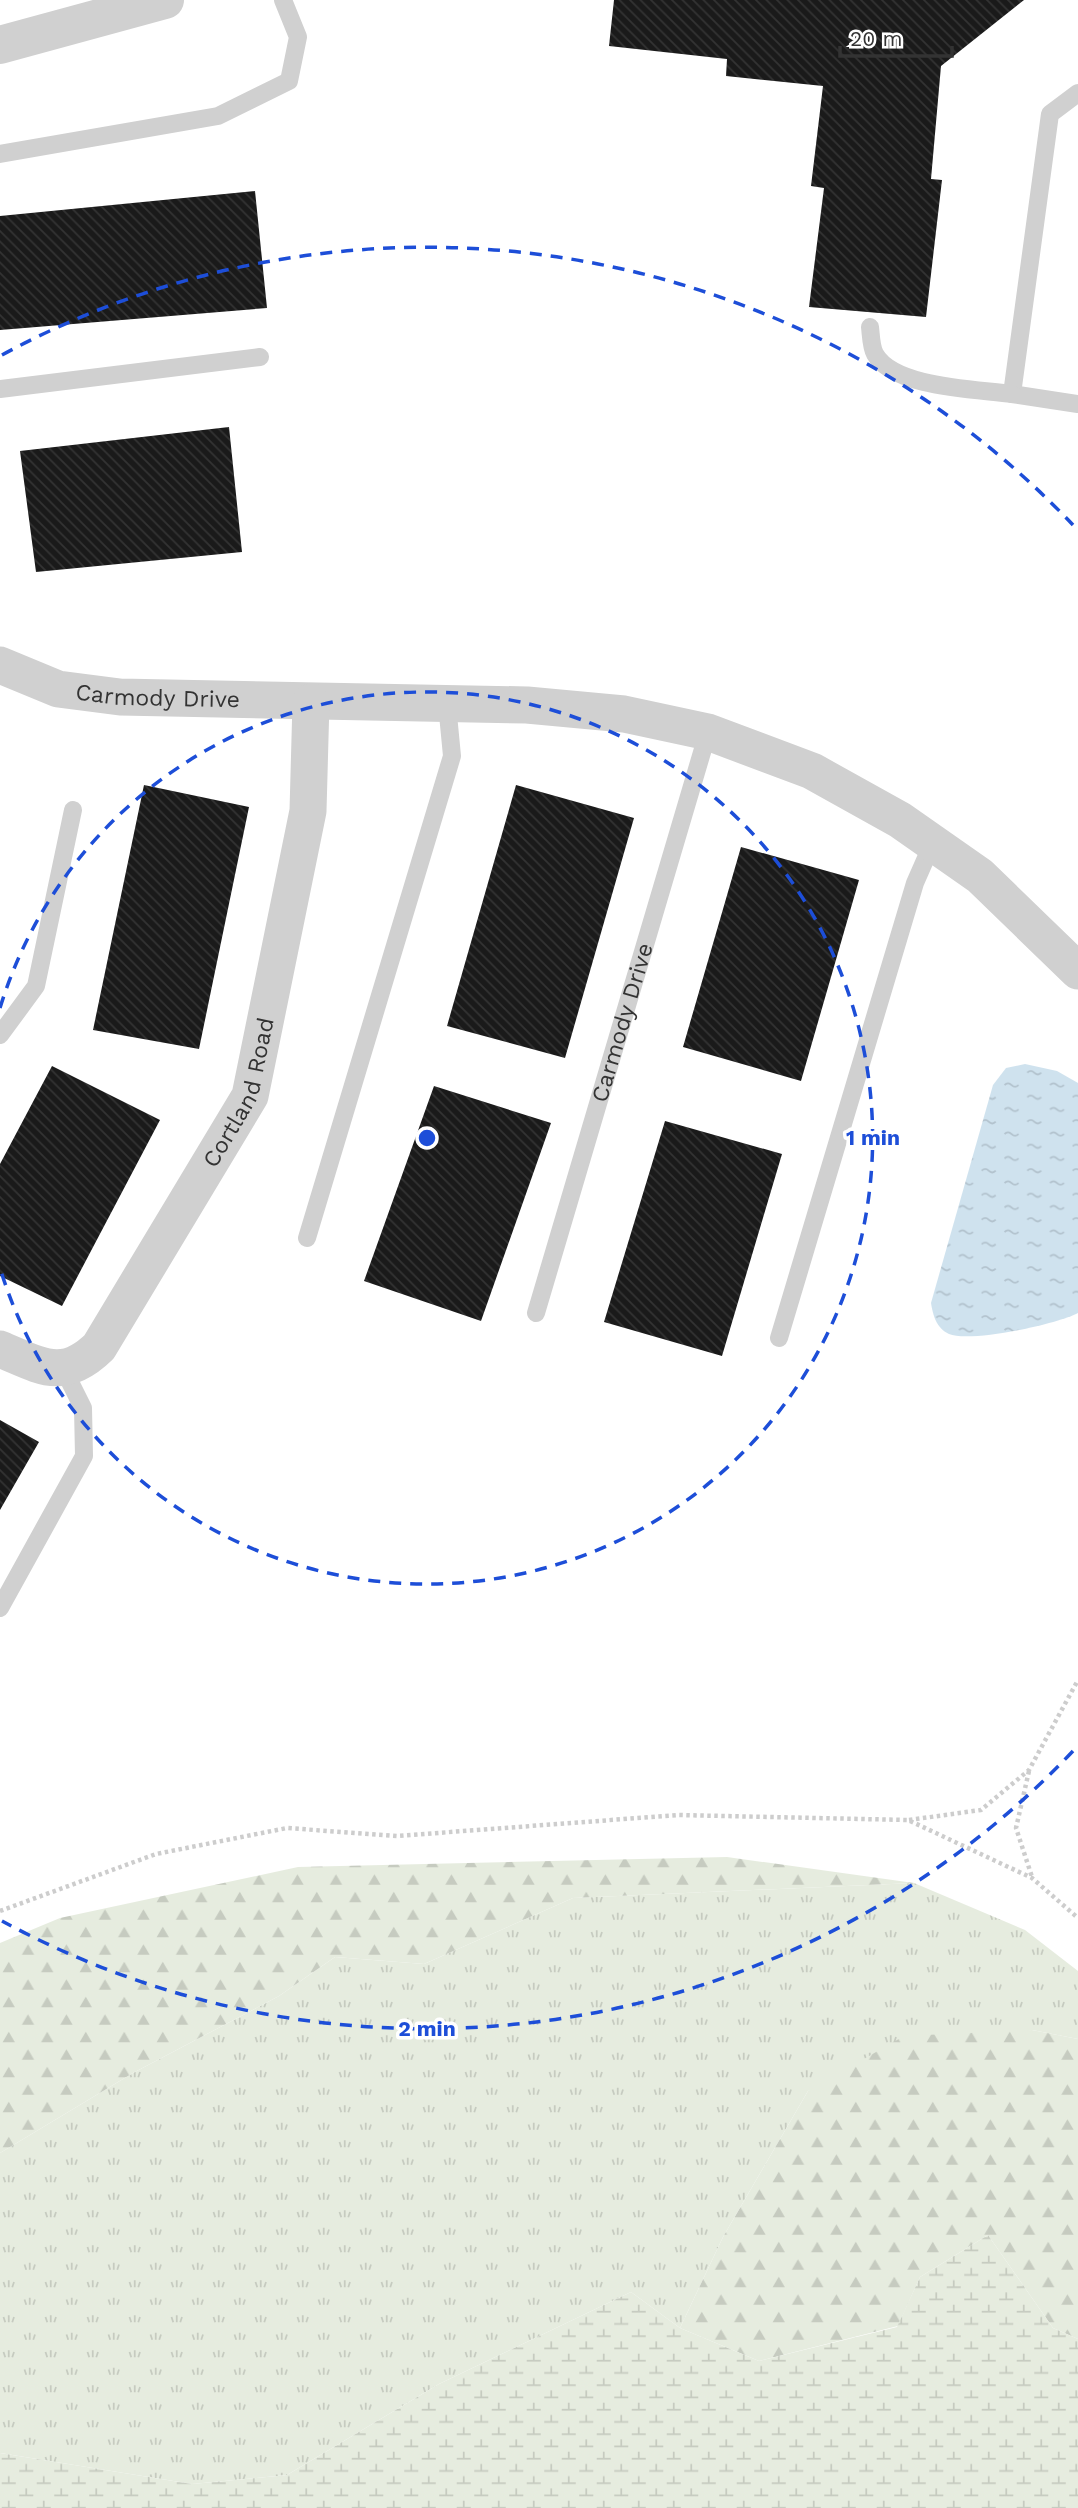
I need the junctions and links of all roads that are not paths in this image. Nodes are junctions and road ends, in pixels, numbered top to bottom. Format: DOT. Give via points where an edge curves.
graph roads {
  1 [pos="166,0"];
  2 [pos="283,0"];
  3 [pos="0,45"];
  4 [pos="1078,93"];
  5 [pos="0,155"];
  6 [pos="870,327"];
  7 [pos="260,358"];
  8 [pos="0,389"];
  9 [pos="1012,394"];
  10 [pos="1078,404"];
  11 [pos="0,664"];
  12 [pos="311,702"];
  13 [pos="447,704"];
  14 [pos="708,732"];
  15 [pos="73,810"];
  16 [pos="933,842"];
  17 [pos="1078,971"];
  18 [pos="0,1035"];
  19 [pos="307,1238"];
  20 [pos="536,1313"];
  21 [pos="779,1338"];
  22 [pos="0,1349"];
  23 [pos="64,1370"];
  24 [pos="0,1608"];
  1 -- 3 [label="street"];
  2 -- 5 [label="lane" via="299,37 289,81 218,116"];
  4 -- 9 [label="lane" via="1051,114"];
  6 -- 9 [label="lane" via="874,353 890,371 920,381"];
  7 -- 8 [label="lane"];
  9 -- 10 [label="lane"];
  11 -- 12 [label="street, Carmody Drive" via="58,690 120,697"];
  12 -- 13 [label="street, Carmody Drive"];
  12 -- 23 [label="street, Cortland Road" via="308,811 250,1096 99,1347 83,1363"];
  13 -- 14 [label="street, Carmody Drive" via="527,705 624,714"];
  13 -- 19 [label="lane" via="452,756"];
  14 -- 16 [label="street, Carmody Drive" via="812,771"];
  14 -- 20 [label="lane, Carmody Drive"];
  15 -- 18 [label="lane" via="36,986"];
  16 -- 17 [label="street, Carmody Drive" via="980,876"];
  16 -- 21 [label="lane" via="915,883"];
  22 -- 23 [label="street" via="40,1366"];
  23 -- 24 [label="lane" via="83,1408 84,1456"];
}
